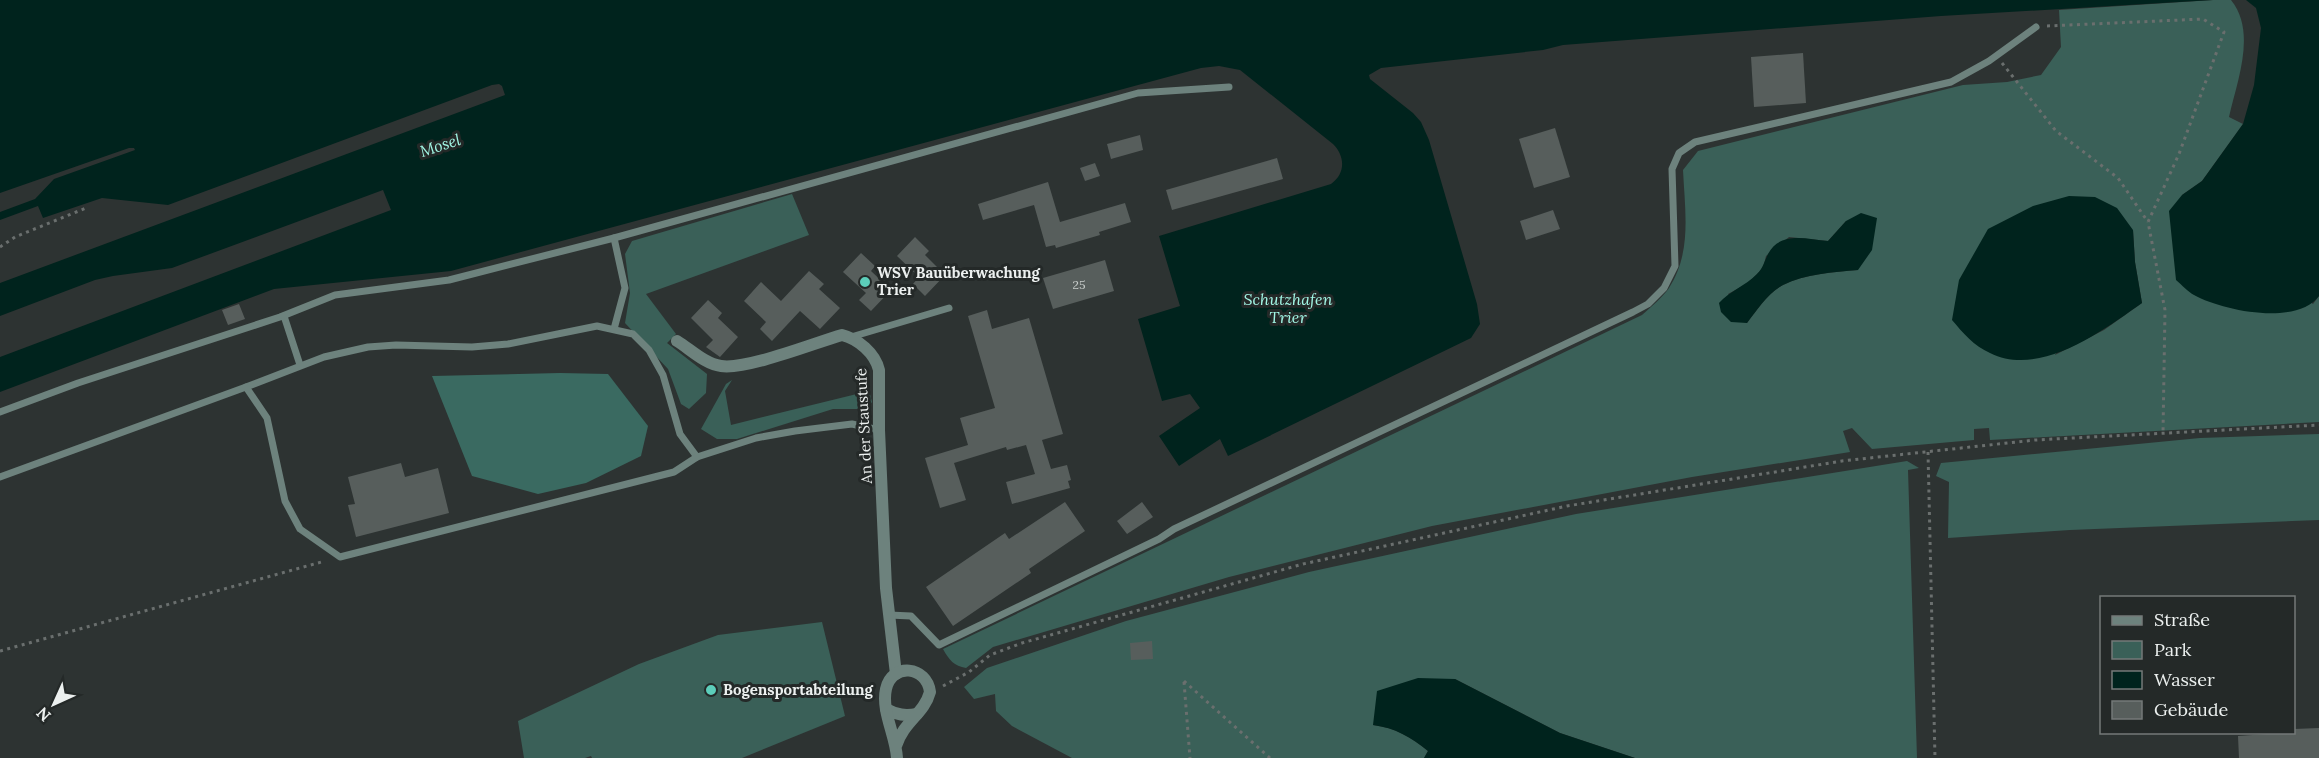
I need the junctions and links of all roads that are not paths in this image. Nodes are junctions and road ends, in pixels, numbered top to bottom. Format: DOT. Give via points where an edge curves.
graph roads {
  1 [pos="2036,27"];
  2 [pos="1229,87"];
  3 [pos="614,238"];
  4 [pos="949,308"];
  5 [pos="284,316"];
  6 [pos="614,328"];
  7 [pos="851,337"];
  8 [pos="677,341"];
  9 [pos="300,365"];
  10 [pos="246,387"];
  11 [pos="0,412"];
  12 [pos="879,430"];
  13 [pos="697,457"];
  14 [pos="0,477"];
  15 [pos="889,615"];
  16 [pos="896,674"];
  17 [pos="886,709"];
  18 [pos="917,714"];
  19 [pos="897,752"];
  1 -- 15 [label="lane" via="1951,82 1695,142 1679,153 1672,169 1676,266 1664,288 1633,312 939,645 911,616"];
  2 -- 3 [label="lane" via="1138,93"];
  3 -- 5 [label="lane" via="449,280 335,295"];
  3 -- 6 [label="lane" via="625,288"];
  4 -- 7 [label="lane"];
  5 -- 9 [label="lane"];
  5 -- 11 [label="lane"];
  6 -- 9 [label="lane" via="597,326 508,344 472,347 368,347"];
  6 -- 13 [label="lane" via="633,334 649,350 663,375 680,434"];
  7 -- 8 [label="street" via="842,335 744,365 722,366"];
  7 -- 12 [label="street, An der Staustufe" via="877,362"];
  9 -- 10 [label="lane"];
  10 -- 13 [label="lane" via="267,418 285,501 300,529 339,557 674,472"];
  10 -- 14 [label="lane"];
  12 -- 13 [label="lane" via="852,424 795,431 756,438"];
  12 -- 15 [label="street, An der Staustufe"];
  15 -- 16 [label="street, An der Staustufe"];
  16 -- 17 [label="street" via="887,685"];
  16 -- 18 [label="street" via="914,670 923,676 930,690"];
  17 -- 18 [label="street" via="896,715"];
  17 -- 19 [label="street"];
  18 -- 19 [label="street" via="901,732"];
}
